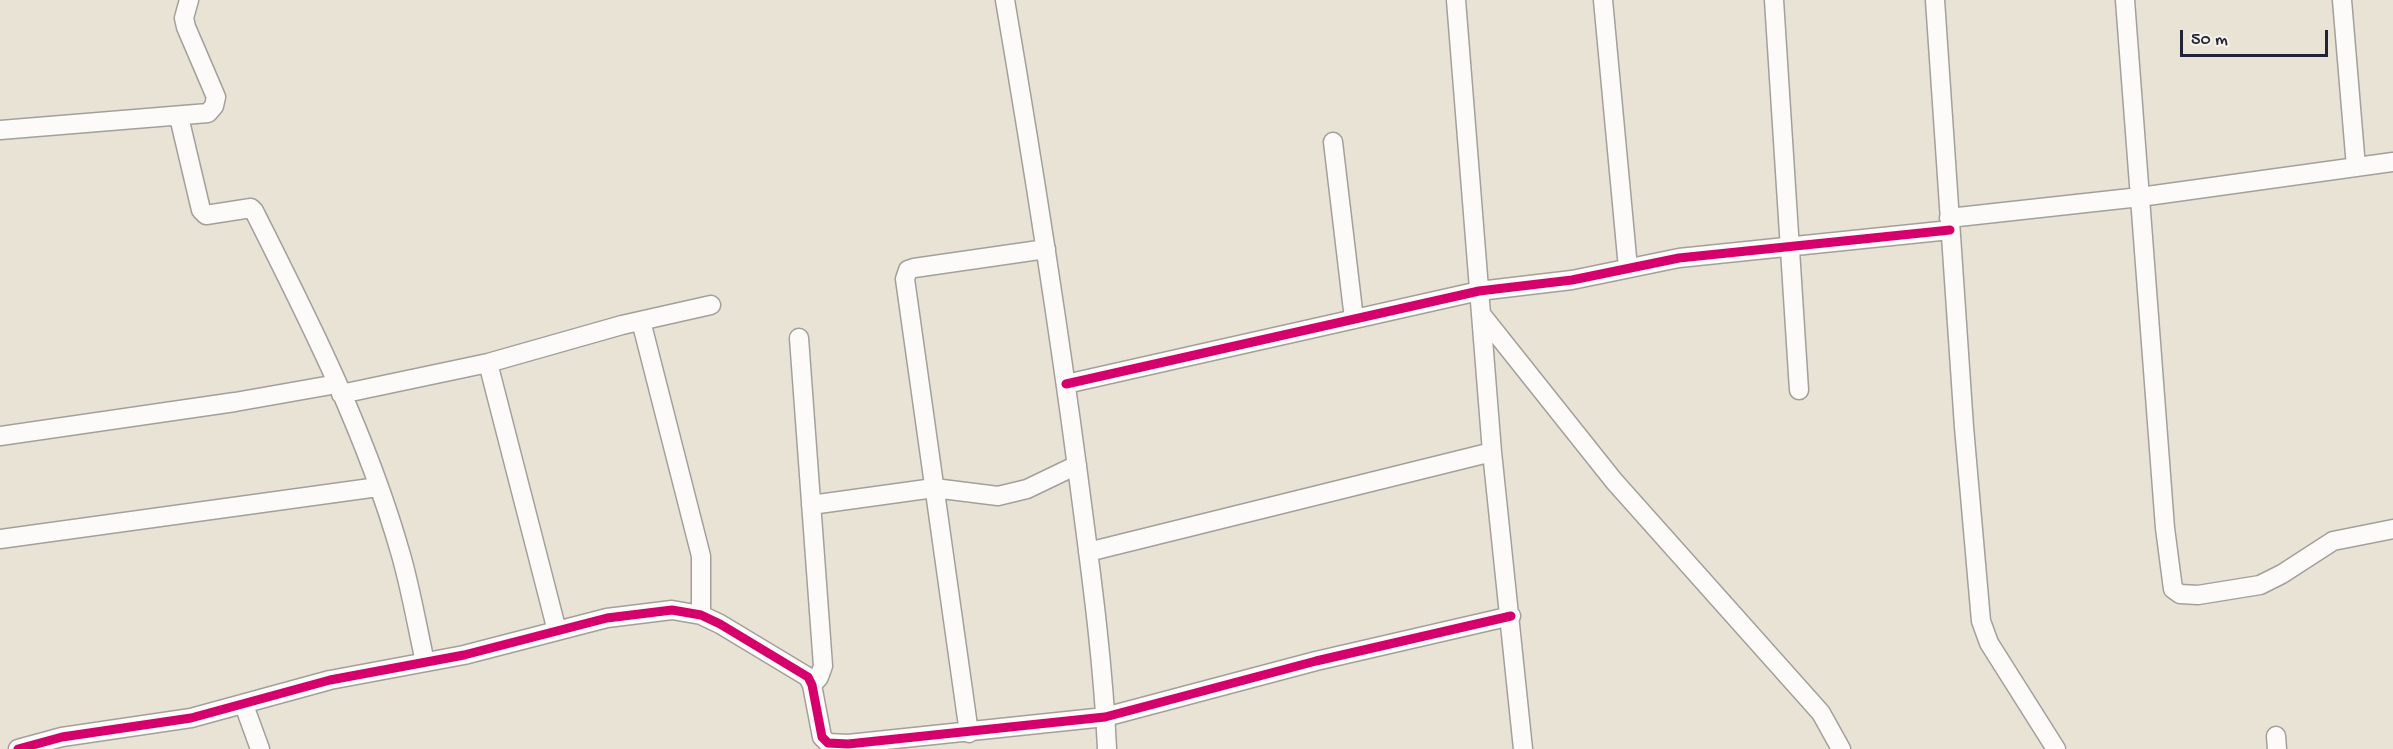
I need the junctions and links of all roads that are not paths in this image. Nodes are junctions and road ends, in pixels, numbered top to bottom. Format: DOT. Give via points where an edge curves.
graph roads {
  1 [pos="189,0"];
  2 [pos="1005,0"];
  3 [pos="1456,0"];
  4 [pos="1603,0"];
  5 [pos="1774,0"];
  6 [pos="1935,0"];
  7 [pos="2125,0"];
  8 [pos="2342,0"];
  9 [pos="179,117"];
  10 [pos="0,130"];
  11 [pos="1333,142"];
  12 [pos="2393,162"];
  13 [pos="2356,167"];
  14 [pos="2140,197"];
  15 [pos="1950,224"];
  16 [pos="1791,246"];
  17 [pos="1046,249"];
  18 [pos="1628,268"];
  19 [pos="1479,291"];
  20 [pos="711,305"];
  21 [pos="1481,314"];
  22 [pos="1354,319"];
  23 [pos="641,321"];
  24 [pos="799,338"];
  25 [pos="488,363"];
  26 [pos="1066,384"];
  27 [pos="339,389"];
  28 [pos="1799,390"];
  29 [pos="0,436"];
  30 [pos="1492,452"];
  31 [pos="1077,465"];
  32 [pos="378,487"];
  33 [pos="934,488"];
  34 [pos="817,504"];
  35 [pos="2393,529"];
  36 [pos="0,538"];
  37 [pos="1088,552"];
  38 [pos="701,615"];
  39 [pos="1511,616"];
  40 [pos="557,631"];
  41 [pos="425,662"];
  42 [pos="812,685"];
  43 [pos="244,705"];
  44 [pos="1105,717"];
  45 [pos="965,739"];
  46 [pos="815,743"];
  47 [pos="18,749"];
  48 [pos="260,749"];
  49 [pos="1107,749"];
  50 [pos="1523,749"];
  51 [pos="1841,749"];
  52 [pos="2056,749"];
  1 -- 9 [label="street" via="186,27 216,97 208,113"];
  2 -- 17 [label="street"];
  3 -- 19 [label="street"];
  4 -- 18 [label="street"];
  5 -- 16 [label="street"];
  6 -- 15 [label="street"];
  7 -- 14 [label="street"];
  8 -- 13 [label="street"];
  9 -- 10 [label="street"];
  9 -- 27 [label="street" via="201,210 206,215 251,208"];
  11 -- 22 [label="street"];
  12 -- 13 [label="street"];
  13 -- 14 [label="street"];
  14 -- 15 [label="street"];
  14 -- 35 [label="street" via="2173,590 2198,595 2260,585 2332,541"];
  15 -- 16 [label="street"];
  15 -- 52 [label="street" via="1981,621 1989,643"];
  16 -- 18 [label="street" via="1679,258"];
  16 -- 28 [label="street"];
  17 -- 26 [label="street"];
  17 -- 33 [label="street" via="908,270 905,286"];
  18 -- 19 [label="street" via="1572,280"];
  19 -- 21 [label="street"];
  19 -- 22 [label="street"];
  20 -- 23 [label="street"];
  21 -- 30 [label="street"];
  21 -- 51 [label="street" via="1614,481 1821,713"];
  22 -- 26 [label="street"];
  23 -- 25 [label="street"];
  23 -- 38 [label="street" via="701,556"];
  24 -- 34 [label="street"];
  25 -- 27 [label="street"];
  25 -- 40 [label="street"];
  26 -- 31 [label="street"];
  27 -- 29 [label="street"];
  27 -- 32 [label="street"];
  30 -- 37 [label="street"];
  30 -- 39 [label="street"];
  31 -- 33 [label="street" via="1027,489 998,496"];
  31 -- 37 [label="street"];
  32 -- 36 [label="street"];
  32 -- 41 [label="street" via="400,555"];
  33 -- 34 [label="street"];
  33 -- 45 [label="street"];
  34 -- 42 [label="street" via="823,666"];
  37 -- 44 [label="street"];
  38 -- 40 [label="street" via="672,610 630,614"];
  38 -- 42 [label="street" via="797,669"];
  39 -- 44 [label="street" via="1316,661"];
  39 -- 50 [label="street"];
  40 -- 41 [label="street"];
  41 -- 43 [label="street" via="330,680"];
  42 -- 46 [label="street"];
  43 -- 47 [label="street" via="191,718 62,737"];
  43 -- 48 [label="street"];
  44 -- 45 [label="street"];
  44 -- 49 [label="street"];
  45 -- 46 [label="street"];
}
